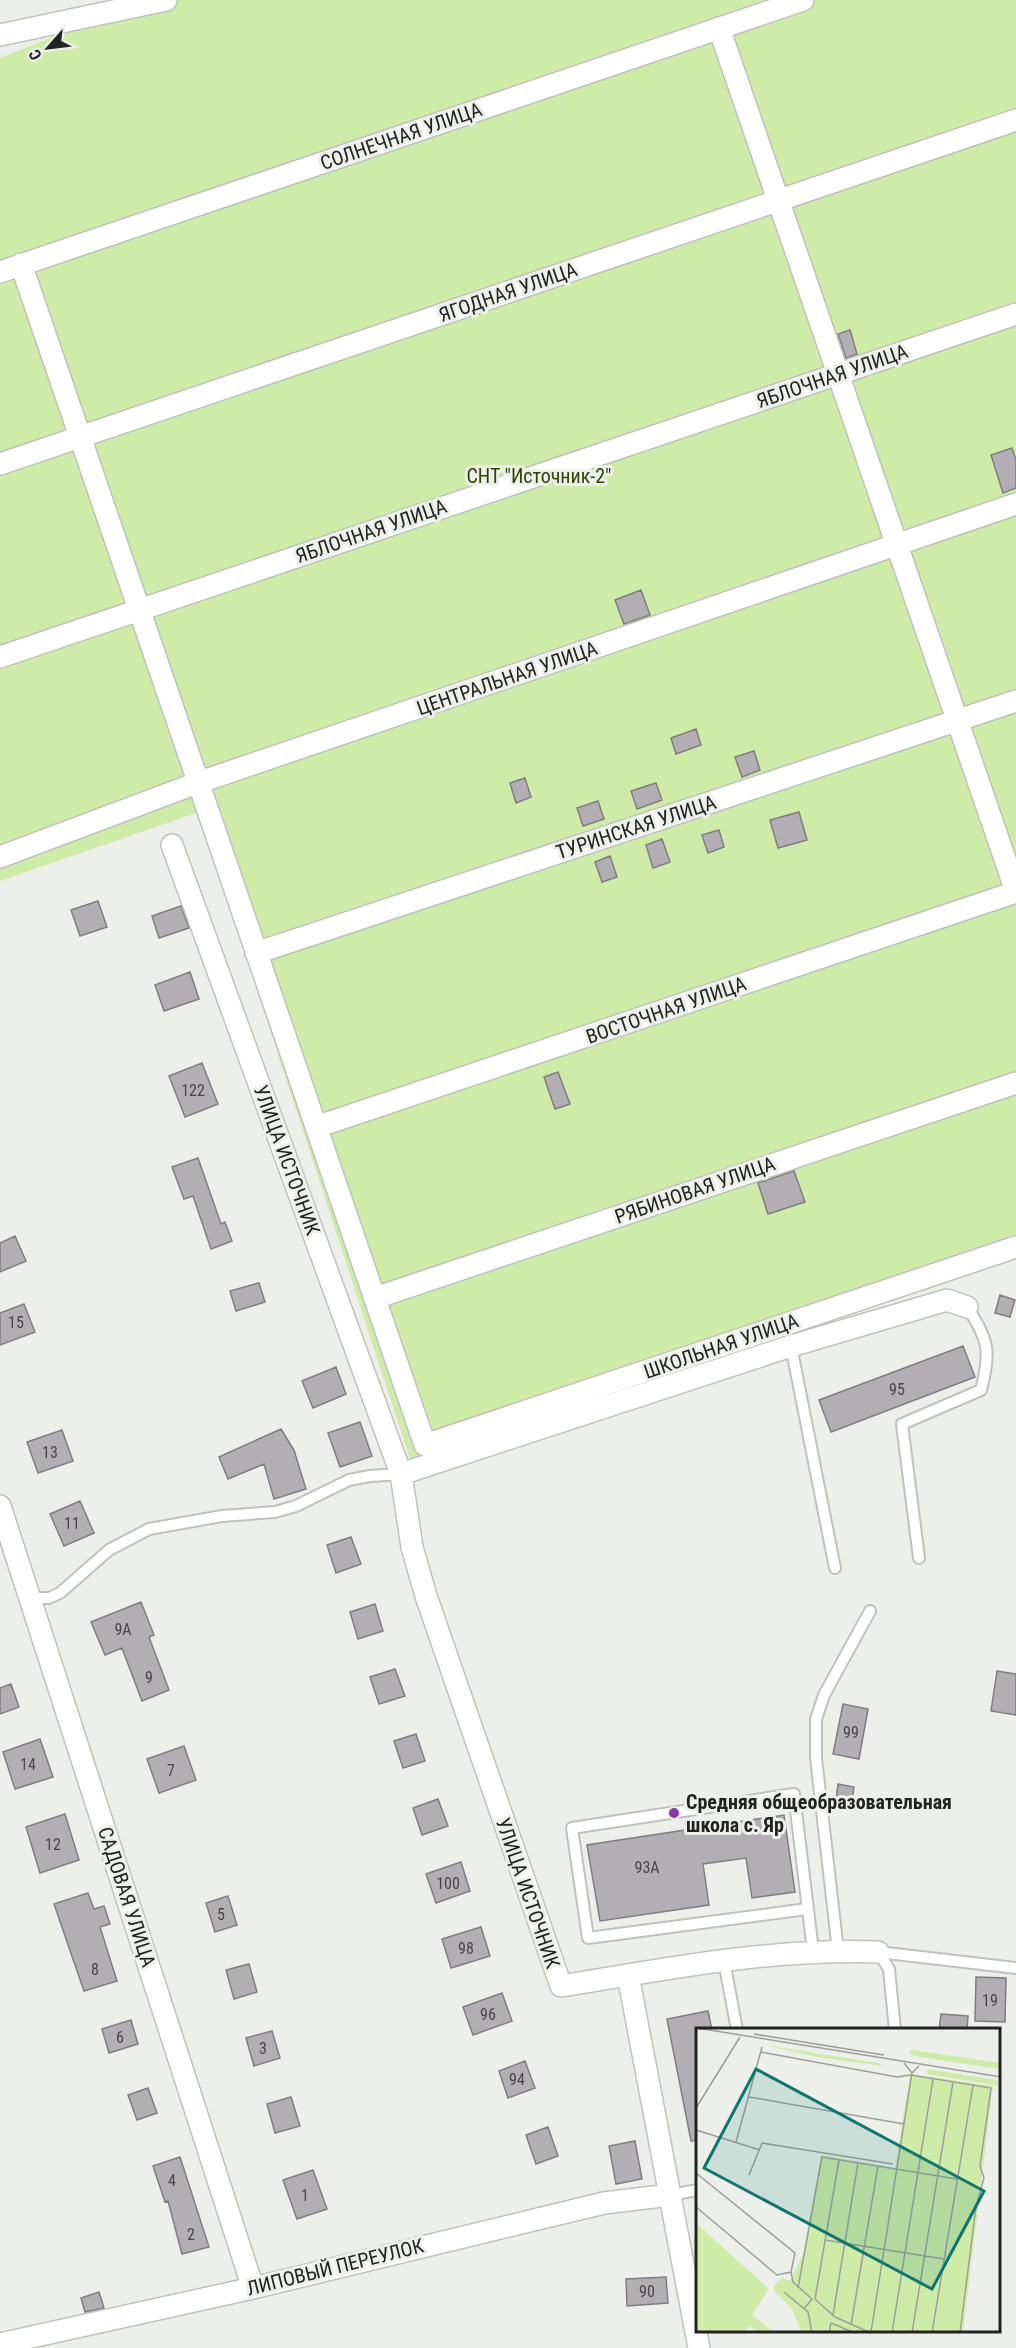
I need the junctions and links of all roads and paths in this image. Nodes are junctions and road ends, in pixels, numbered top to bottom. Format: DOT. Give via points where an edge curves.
graph roads {
  1 [pos="166,0"];
  2 [pos="803,0"];
  3 [pos="719,28"];
  4 [pos="0,36"];
  5 [pos="1016,120"];
  6 [pos="778,201"];
  7 [pos="21,264"];
  8 [pos="0,272"];
  9 [pos="1016,314"];
  10 [pos="838,375"];
  11 [pos="82,436"];
  12 [pos="0,464"];
  13 [pos="1016,504"];
  14 [pos="896,546"];
  15 [pos="140,608"];
  16 [pos="0,657"];
  17 [pos="1016,701"];
  18 [pos="956,722"];
  19 [pos="196,783"];
  20 [pos="172,845"];
  21 [pos="0,857"];
  22 [pos="1016,891"];
  23 [pos="256,953"];
  24 [pos="1016,1083"];
  25 [pos="316,1127"];
  26 [pos="1016,1247"];
  27 [pos="375,1298"];
  28 [pos="968,1307"];
  29 [pos="791,1346"];
  30 [pos="401,1474"];
  31 [pos="0,1506"];
  32 [pos="919,1558"];
  33 [pos="835,1568"];
  34 [pos="31,1598"];
  35 [pos="870,1611"];
  36 [pos="807,1909"];
  37 [pos="813,1951"];
  38 [pos="838,1951"];
  39 [pos="878,1952"];
  40 [pos="724,1961"];
  41 [pos="1016,1968"];
  42 [pos="628,1975"];
  43 [pos="737,2028"];
  44 [pos="895,2028"];
  45 [pos="696,2190"];
  46 [pos="670,2195"];
  47 [pos="253,2288"];
  48 [pos="696,2332"];
  49 [pos="696,2333"];
  50 [pos="0,2344"];
  51 [pos="699,2348"];
  1 -- 4 [label="street"];
  2 -- 3 [label="street, СОЛНЕЧНАЯ УЛИЦА"];
  3 -- 6 [label="street"];
  3 -- 7 [label="street, СОЛНЕЧНАЯ УЛИЦА"];
  5 -- 6 [label="street, ЯГОДНАЯ УЛИЦА"];
  6 -- 10 [label="street"];
  6 -- 11 [label="street, ЯГОДНАЯ УЛИЦА"];
  7 -- 8 [label="street, СОЛНЕЧНАЯ УЛИЦА"];
  7 -- 11 [label="street"];
  9 -- 10 [label="street, ЯБЛОЧНАЯ УЛИЦА"];
  10 -- 14 [label="street"];
  10 -- 15 [label="street, ЯБЛОЧНАЯ УЛИЦА"];
  11 -- 12 [label="street, ЯГОДНАЯ УЛИЦА"];
  11 -- 15 [label="street"];
  13 -- 14 [label="street, ЦЕНТРАЛЬНАЯ УЛИЦА"];
  14 -- 18 [label="street"];
  14 -- 19 [label="street, ЦЕНТРАЛЬНАЯ УЛИЦА"];
  15 -- 16 [label="street, ЯБЛОЧНАЯ УЛИЦА"];
  15 -- 19 [label="street"];
  17 -- 18 [label="street, ТУРИНСКАЯ УЛИЦА"];
  18 -- 22 [label="street"];
  18 -- 23 [label="street, ТУРИНСКАЯ УЛИЦА"];
  19 -- 21 [label="street, ЦЕНТРАЛЬНАЯ УЛИЦА"];
  19 -- 23 [label="street"];
  20 -- 30 [label="street, УЛИЦА ИСТОЧНИК"];
  22 -- 25 [label="street, ВОСТОЧНАЯ УЛИЦА"];
  23 -- 25 [label="street"];
  24 -- 27 [label="street, РЯБИНОВАЯ УЛИЦА"];
  25 -- 27 [label="street"];
  26 -- 27 [label="street, ШКОЛЬНАЯ УЛИЦА" via="425,1445"];
  28 -- 29 [label="street" via="947,1300"];
  28 -- 32 [label="lane" via="983,1331 988,1362 981,1390 902,1424"];
  29 -- 30 [label="street"];
  29 -- 33 [label="lane"];
  30 -- 34 [label="lane" via="349,1480 296,1506 274,1512 222,1516 149,1529 110,1550 60,1593 49,1598"];
  30 -- 42 [label="street, УЛИЦА ИСТОЧНИК" via="412,1547 426,1596 561,1986"];
  31 -- 34 [label="street, САДОВАЯ УЛИЦА"];
  34 -- 47 [label="street, САДОВАЯ УЛИЦА"];
  35 -- 38 [label="lane" via="824,1695 816,1719 816,1758"];
  36 -- 36 [label="lane" via="794,1794 572,1828 588,1938"];
  36 -- 37 [label="lane"];
  37 -- 38 [label="street"];
  37 -- 40 [label="street"];
  38 -- 39 [label="street"];
  39 -- 41 [label="lane"];
  39 -- 44 [label="lane" via="889,1969"];
  40 -- 42 [label="street"];
  40 -- 43 [label="lane"];
  42 -- 46 [label="street"];
  45 -- 46 [label="lane"];
  46 -- 47 [label="street, ЛИПОВЫЙ ПЕРЕУЛОК" via="604,2203"];
  46 -- 48 [label="street"];
  47 -- 50 [label="street, ЛИПОВЫЙ ПЕРЕУЛОК"];
  49 -- 51 [label="street"];
}
